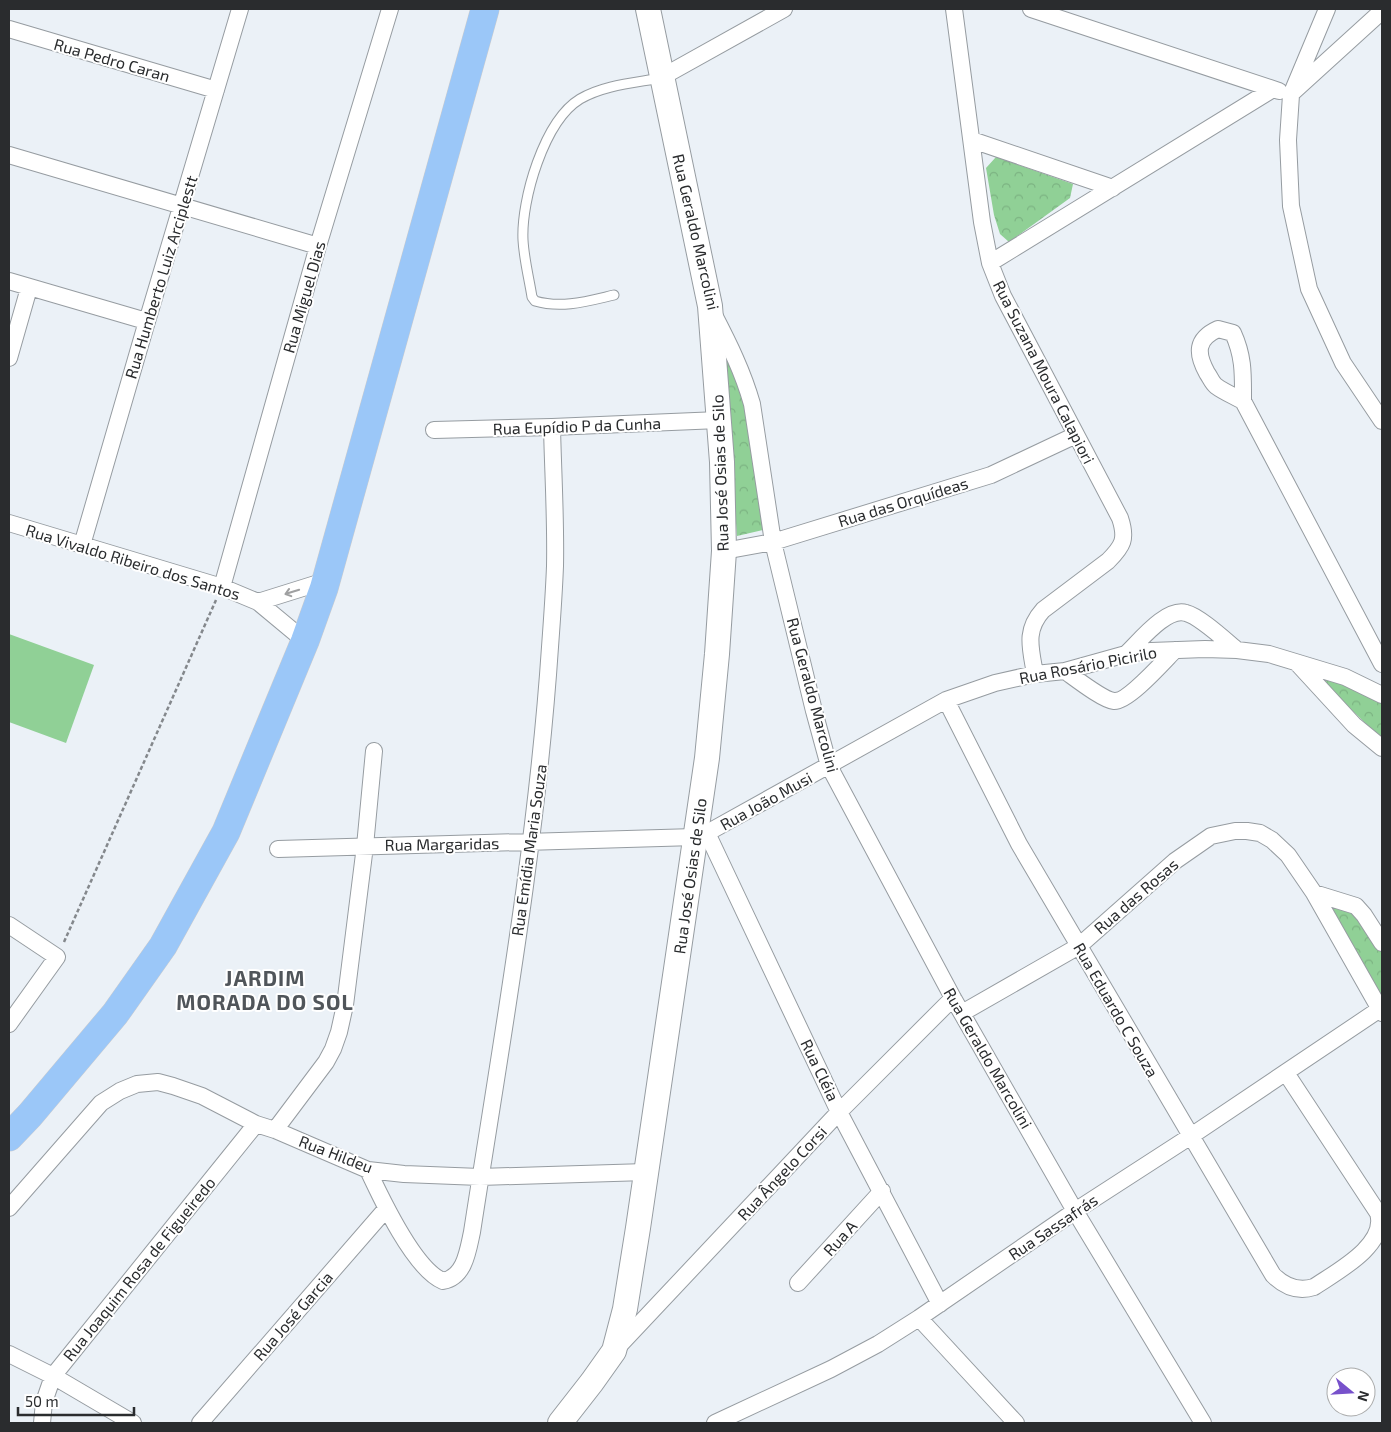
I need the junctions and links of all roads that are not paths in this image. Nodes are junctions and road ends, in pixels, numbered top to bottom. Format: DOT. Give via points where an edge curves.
graph roads {
  1 [pos="240,9"];
  2 [pos="390,9"];
  3 [pos="485,9"];
  4 [pos="648,9"];
  5 [pos="784,9"];
  6 [pos="954,9"];
  7 [pos="1031,9"];
  8 [pos="1327,9"];
  9 [pos="1382,11"];
  10 [pos="9,29"];
  11 [pos="662,78"];
  12 [pos="1273,89"];
  13 [pos="216,90"];
  14 [pos="1291,95"];
  15 [pos="972,140"];
  16 [pos="9,155"];
  17 [pos="1113,188"];
  18 [pos="182,208"];
  19 [pos="318,246"];
  20 [pos="990,263"];
  21 [pos="9,281"];
  22 [pos="29,288"];
  23 [pos="614,295"];
  24 [pos="710,306"];
  25 [pos="146,321"];
  26 [pos="9,358"];
  27 [pos="1243,401"];
  28 [pos="720,420"];
  29 [pos="1382,421"];
  30 [pos="552,427"];
  31 [pos="434,430"];
  32 [pos="1076,435"];
  33 [pos="9,523"];
  34 [pos="773,542"];
  35 [pos="82,545"];
  36 [pos="724,551"];
  37 [pos="325,581"];
  38 [pos="222,588"];
  39 [pos="258,602"];
  40 [pos="305,641"];
  41 [pos="1175,650"];
  42 [pos="1237,650"];
  43 [pos="1126,654"];
  44 [pos="1295,661"];
  45 [pos="1382,664"];
  46 [pos="1065,671"];
  47 [pos="1035,674"];
  48 [pos="1382,695"];
  49 [pos="943,702"];
  50 [pos="1382,748"];
  51 [pos="374,751"];
  52 [pos="829,766"];
  53 [pos="701,835"];
  54 [pos="531,842"];
  55 [pos="365,846"];
  56 [pos="278,849"];
  57 [pos="1314,893"];
  58 [pos="9,925"];
  59 [pos="1382,942"];
  60 [pos="1079,946"];
  61 [pos="953,998"];
  62 [pos="1381,1011"];
  63 [pos="962,1013"];
  64 [pos="9,1024"];
  65 [pos="1286,1073"];
  66 [pos="839,1112"];
  67 [pos="256,1124"];
  68 [pos="274,1130"];
  69 [pos="1191,1136"];
  70 [pos="9,1137"];
  71 [pos="368,1170"];
  72 [pos="646,1172"];
  73 [pos="480,1177"];
  74 [pos="882,1191"];
  75 [pos="9,1208"];
  76 [pos="386,1209"];
  77 [pos="1075,1211"];
  78 [pos="798,1283"];
  79 [pos="940,1304"];
  80 [pos="919,1318"];
  81 [pos="614,1351"];
  82 [pos="9,1354"];
  83 [pos="53,1376"];
  84 [pos="42,1423"];
  85 [pos="133,1423"];
  86 [pos="200,1423"];
  87 [pos="560,1423"];
  88 [pos="715,1423"];
  89 [pos="1016,1423"];
  90 [pos="1203,1423"];
  1 -- 13 [label="street, Rua Humberto Luiz Arciplestt"];
  2 -- 19 [label="street, Rua Miguel Dias"];
  3 -- 37 [label="highway"];
  4 -- 11 [label="street, Rua Geraldo Marcolini"];
  5 -- 11 [label="street"];
  6 -- 15 [label="street"];
  7 -- 12 [label="street"];
  8 -- 14 [label="street"];
  9 -- 14 [label="street"];
  10 -- 13 [label="street, Rua Pedro Caran"];
  11 -- 23 [label="lane" via="599,90 565,112 534,170 524,207 523,241 535,301 564,305"];
  11 -- 24 [label="street, Rua Geraldo Marcolini"];
  12 -- 14 [label="street"];
  12 -- 17 [label="street, Rua Suzana Moura Calapiori"];
  13 -- 18 [label="street, Rua Humberto Luiz Arciplestt"];
  14 -- 29 [label="street" via="1288,140 1291,206 1309,289 1343,363"];
  15 -- 17 [label="street"];
  15 -- 20 [label="street"];
  16 -- 18 [label="street"];
  17 -- 20 [label="street, Rua Suzana Moura Calapiori"];
  18 -- 19 [label="street"];
  18 -- 25 [label="street, Rua Humberto Luiz Arciplestt"];
  19 -- 38 [label="street, Rua Miguel Dias"];
  20 -- 32 [label="street, Rua Suzana Moura Calapiori" via="1003,296"];
  21 -- 22 [label="street"];
  22 -- 25 [label="street"];
  22 -- 26 [label="street"];
  24 -- 28 [label="street, Rua José Osias de Silo"];
  24 -- 34 [label="street, Rua Geraldo Marcolini" via="733,352 752,404"];
  25 -- 35 [label="street, Rua Humberto Luiz Arciplestt"];
  27 -- 45 [label="street"];
  28 -- 30 [label="street, Rua Eupídio P da Cunha"];
  28 -- 36 [label="street, Rua José Osias de Silo"];
  30 -- 31 [label="street, Rua Eupídio P da Cunha"];
  30 -- 54 [label="street, Rua Emídia Maria Souza" via="555,565 547,701"];
  32 -- 34 [label="street, Rua das Orquídeas" via="991,475"];
  32 -- 47 [label="street, Rua Suzana Moura Calapiori" via="1120,518 1123,544 1108,561 1035,619 1029,640"];
  33 -- 35 [label="street, Rua Vivaldo Ribeiro dos Santos"];
  34 -- 36 [label="street, Rua das Orquídeas"];
  34 -- 52 [label="street, Rua Geraldo Marcolini"];
  35 -- 38 [label="street, Rua Vivaldo Ribeiro dos Santos"];
  36 -- 53 [label="street, Rua José Osias de Silo"];
  37 -- 39 [label="street, Rua Vivaldo Ribeiro dos Santos, one-way"];
  37 -- 40 [label="highway"];
  38 -- 39 [label="street, Rua Vivaldo Ribeiro dos Santos"];
  39 -- 40 [label="street, Rua Vivaldo Ribeiro dos Santos"];
  40 -- 70 [label="highway" via="226,832 163,946 115,1014"];
  41 -- 42 [label="street, Rua Rosário Picirilo"];
  41 -- 43 [label="street, Rua Rosário Picirilo"];
  41 -- 46 [label="street" via="1136,690 1119,700 1105,698"];
  42 -- 43 [label="street" via="1200,621 1181,612 1160,621"];
  42 -- 44 [label="street, Rua Rosário Picirilo"];
  43 -- 46 [label="street, Rua Rosário Picirilo"];
  44 -- 48 [label="street, Rua Rosário Picirilo" via="1345,677"];
  44 -- 50 [label="street" via="1354,725"];
  46 -- 47 [label="street, Rua Rosário Picirilo"];
  47 -- 49 [label="street, Rua Rosário Picirilo" via="995,683"];
  49 -- 52 [label="street, Rua João Musi"];
  49 -- 60 [label="street, Rua Eduardo C Souza" via="1019,844"];
  51 -- 55 [label="street"];
  52 -- 53 [label="street, Rua João Musi"];
  52 -- 61 [label="street, Rua Geraldo Marcolini"];
  53 -- 54 [label="street, Rua Margaridas"];
  53 -- 66 [label="street, Rua Cléia"];
  53 -- 72 [label="street, Rua José Osias de Silo"];
  54 -- 55 [label="street, Rua Margaridas"];
  54 -- 73 [label="street, Rua Emídia Maria Souza"];
  55 -- 56 [label="street, Rua Margaridas"];
  55 -- 68 [label="street" via="345,1005 333,1049"];
  57 -- 59 [label="street" via="1356,906"];
  57 -- 60 [label="street, Rua das Rosas" via="1288,855 1260,833 1235,831 1211,836 1175,861"];
  57 -- 62 [label="street, Rua das Rosas"];
  58 -- 64 [label="street" via="58,956"];
  60 -- 63 [label="street, Rua das Rosas"];
  60 -- 69 [label="street, Rua Eduardo C Souza"];
  61 -- 63 [label="street, Rua Geraldo Marcolini"];
  61 -- 66 [label="street, Rua Ângelo Corsi"];
  62 -- 65 [label="street, Rua Sassafrás"];
  63 -- 77 [label="street, Rua Geraldo Marcolini"];
  65 -- 69 [label="street, Rua Sassafrás"];
  65 -- 69 [label="street, Rua Eduardo C Souza" via="1378,1213 1380,1221 1369,1246 1359,1256 1314,1287 1299,1289 1273,1275"];
  66 -- 74 [label="street, Rua Cléia"];
  66 -- 81 [label="street, Rua Ângelo Corsi"];
  67 -- 68 [label="street, Rua Hildeu"];
  67 -- 75 [label="street, Rua Hildeu" via="202,1096 158,1082 137,1084 101,1103"];
  67 -- 83 [label="street, Rua Joaquim Rosa de Figueiredo"];
  68 -- 71 [label="street, Rua Hildeu"];
  69 -- 77 [label="street, Rua Sassafrás"];
  71 -- 73 [label="street, Rua Hildeu"];
  71 -- 76 [label="street"];
  72 -- 73 [label="street, Rua Hildeu"];
  72 -- 81 [label="street, Rua José Osias de Silo" via="625,1309"];
  73 -- 76 [label="street, Rua Emídia Maria Souza" via="472,1232 461,1269 449,1280 442,1281 430,1274"];
  74 -- 78 [label="street, Rua A"];
  74 -- 79 [label="street, Rua Cléia"];
  76 -- 86 [label="street, Rua José Garcia"];
  77 -- 79 [label="street, Rua Sassafrás"];
  77 -- 90 [label="street, Rua Geraldo Marcolini"];
  79 -- 80 [label="street, Rua Sassafrás"];
  80 -- 88 [label="street, Rua Sassafrás" via="831,1369"];
  80 -- 89 [label="street"];
  81 -- 87 [label="street, Rua José Osias de Silo"];
  82 -- 83 [label="street"];
  83 -- 84 [label="street, Rua Joaquim Rosa de Figueiredo" via="44,1402"];
  83 -- 85 [label="street"];
}
